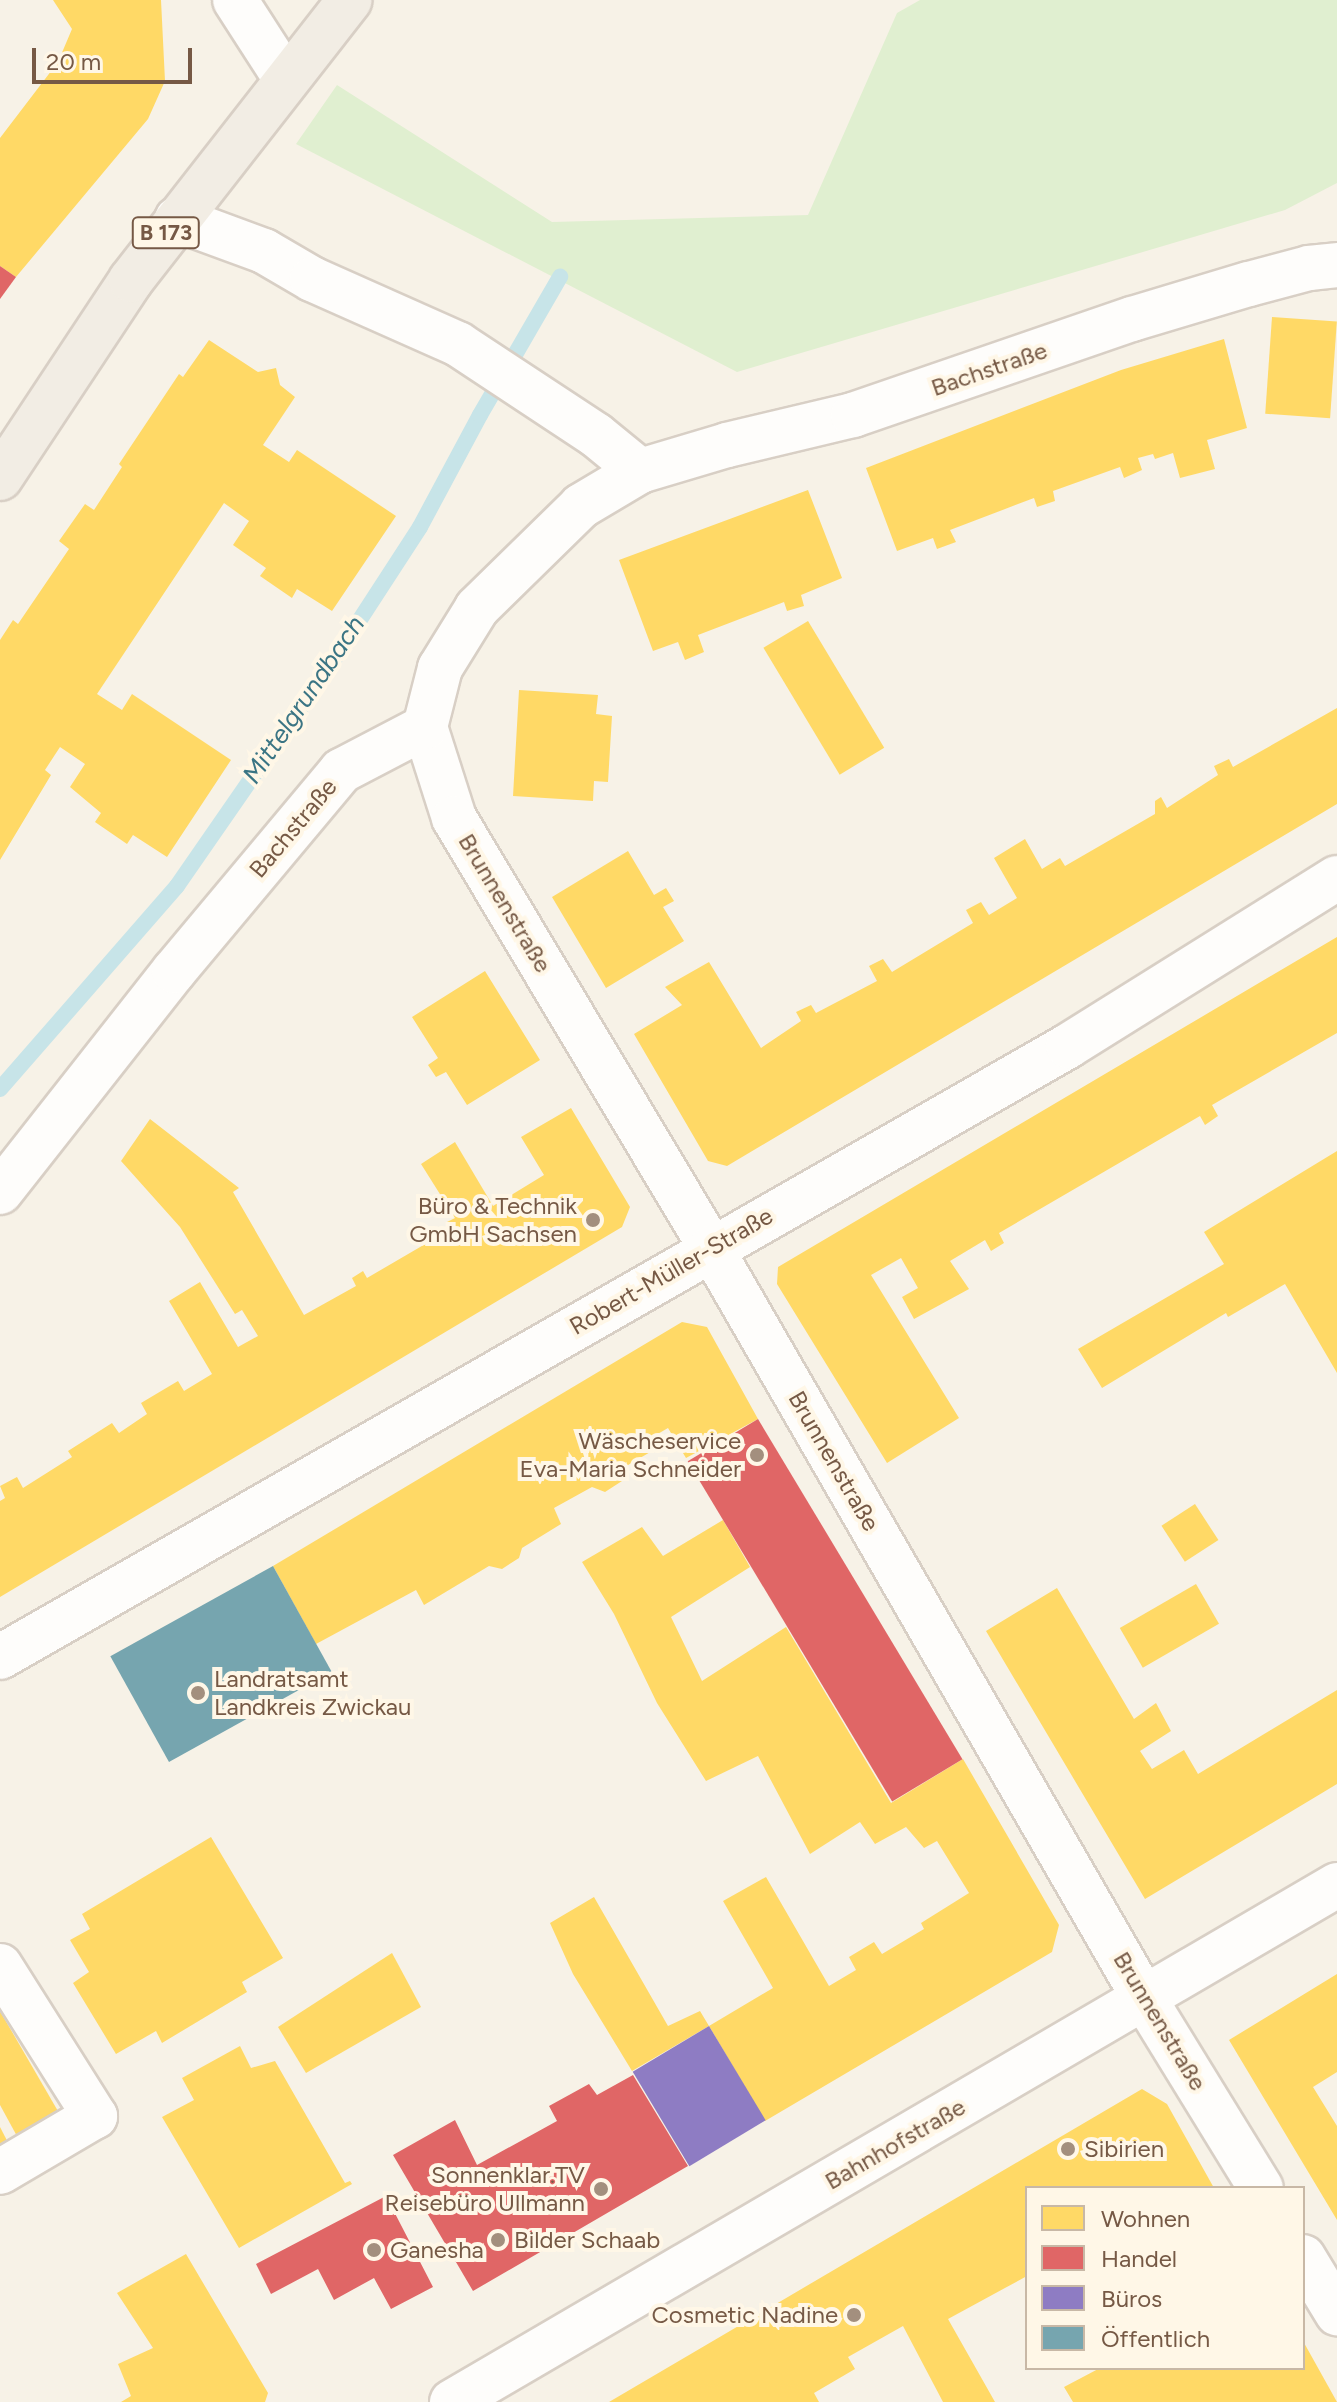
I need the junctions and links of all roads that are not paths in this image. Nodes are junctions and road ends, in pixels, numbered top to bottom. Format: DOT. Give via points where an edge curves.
graph roads {
  1 [pos="235,0"];
  2 [pos="350,0"];
  3 [pos="286,79"];
  4 [pos="177,219"];
  5 [pos="1337,265"];
  6 [pos="640,471"];
  7 [pos="0,478"];
  8 [pos="425,727"];
  9 [pos="1337,878"];
  10 [pos="0,1192"];
  11 [pos="711,1248"];
  12 [pos="0,1657"];
  13 [pos="1337,1885"];
  14 [pos="0,1966"];
  15 [pos="1144,1998"];
  16 [pos="0,2172"];
  17 [pos="1260,2186"];
  18 [pos="1305,2260"];
  19 [pos="1337,2313"];
  20 [pos="452,2402"];
  1 -- 3 [label="street"];
  2 -- 3 [label="main road, B 173"];
  3 -- 4 [label="main road, B 173"];
  4 -- 6 [label="street" via="264,251 312,279 458,344"];
  4 -- 7 [label="main road, B 173"];
  5 -- 6 [label="street, Bachstraße" via="1249,284 853,415"];
  6 -- 8 [label="street, Bachstraße" via="581,506 477,608 440,668"];
  8 -- 10 [label="street, Bachstraße" via="341,771"];
  8 -- 11 [label="street, Brunnenstraße" via="454,818"];
  9 -- 11 [label="street, Robert-Müller-Straße" via="1068,1046"];
  11 -- 12 [label="street, Robert-Müller-Straße"];
  11 -- 15 [label="street, Brunnenstraße"];
  13 -- 15 [label="street, Bahnhofstraße"];
  14 -- 16 [label="street" via="95,2116"];
  15 -- 17 [label="street, Brunnenstraße"];
  15 -- 20 [label="street, Bahnhofstraße"];
  18 -- 19 [label="street"];
}
